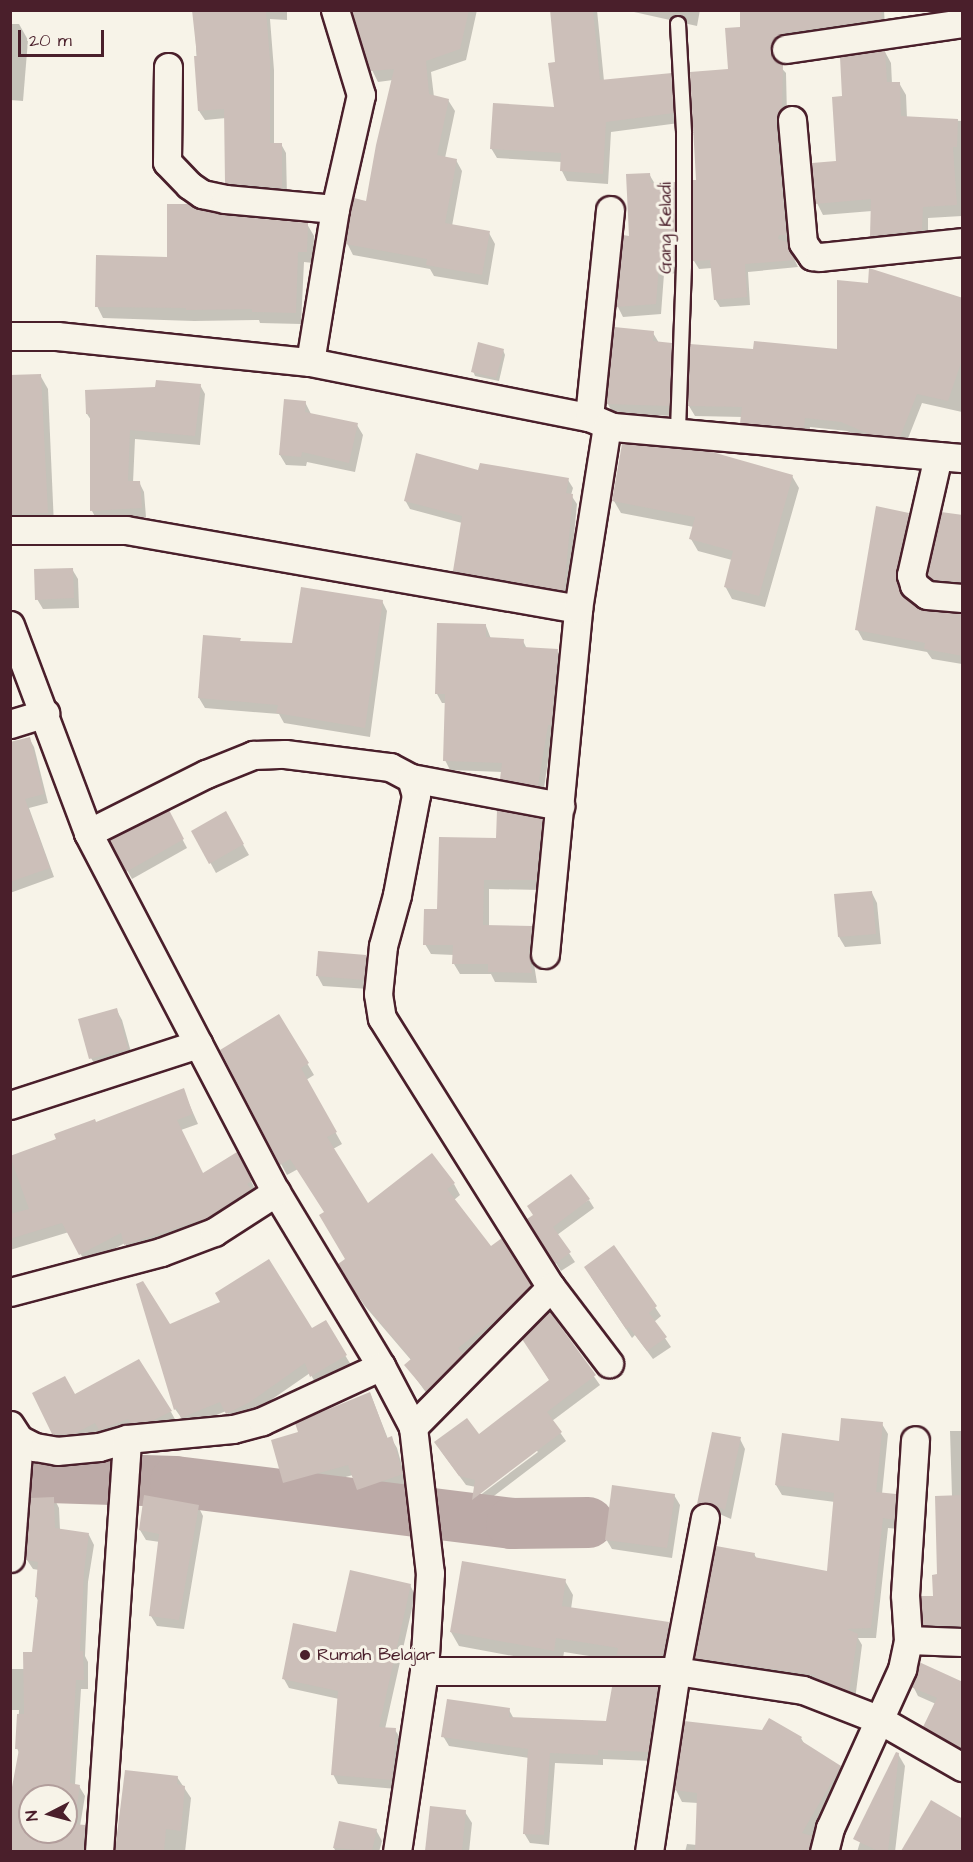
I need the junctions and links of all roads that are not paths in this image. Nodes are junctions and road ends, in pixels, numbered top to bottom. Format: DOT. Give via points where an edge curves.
graph roads {
  1 [pos="335,10"];
  2 [pos="963,23"];
  3 [pos="678,24"];
  4 [pos="786,49"];
  5 [pos="168,67"];
  6 [pos="792,120"];
  7 [pos="334,209"];
  8 [pos="610,210"];
  9 [pos="963,242"];
  10 [pos="10,336"];
  11 [pos="310,362"];
  12 [pos="598,421"];
  13 [pos="678,432"];
  14 [pos="950,457"];
  15 [pos="10,530"];
  16 [pos="963,598"];
  17 [pos="578,609"];
  18 [pos="10,625"];
  19 [pos="45,713"];
  20 [pos="10,724"];
  21 [pos="411,778"];
  22 [pos="560,806"];
  23 [pos="88,833"];
  24 [pos="545,954"];
  25 [pos="198,1044"];
  26 [pos="10,1105"];
  27 [pos="276,1192"];
  28 [pos="551,1287"];
  29 [pos="10,1292"];
  30 [pos="609,1363"];
  31 [pos="381,1366"];
  32 [pos="413,1428"];
  33 [pos="16,1438"];
  34 [pos="915,1440"];
  35 [pos="127,1443"];
  36 [pos="13,1512"];
  37 [pos="705,1518"];
  38 [pos="10,1558"];
  39 [pos="908,1640"];
  40 [pos="963,1642"];
  41 [pos="424,1671"];
  42 [pos="676,1671"];
  43 [pos="879,1720"];
  44 [pos="963,1767"];
  45 [pos="99,1851"];
  46 [pos="397,1851"];
  47 [pos="649,1851"];
  48 [pos="825,1851"];
  1 -- 7 [label="street" via="361,95"];
  2 -- 4 [label="street"];
  3 -- 13 [label="lane, Gang Keladi" via="684,133"];
  5 -- 7 [label="street" via="167,162 189,185 202,194 225,199"];
  6 -- 9 [label="street" via="803,243 812,256"];
  7 -- 11 [label="street"];
  8 -- 12 [label="street"];
  10 -- 11 [label="street" via="57,336"];
  11 -- 12 [label="street"];
  12 -- 13 [label="street"];
  12 -- 17 [label="street"];
  13 -- 14 [label="street"];
  14 -- 16 [label="street" via="911,575 914,585 927,595"];
  15 -- 17 [label="street" via="126,530"];
  17 -- 22 [label="street"];
  18 -- 19 [label="street"];
  19 -- 20 [label="street"];
  19 -- 23 [label="street"];
  21 -- 22 [label="street"];
  21 -- 23 [label="street" via="390,767 285,754 253,755"];
  21 -- 28 [label="street" via="416,795 383,946 378,994 382,1018"];
  22 -- 24 [label="street"];
  23 -- 25 [label="street"];
  25 -- 26 [label="street"];
  25 -- 27 [label="street"];
  27 -- 29 [label="street" via="214,1232 162,1252"];
  27 -- 31 [label="street"];
  28 -- 30 [label="street"];
  28 -- 32 [label="street"];
  31 -- 32 [label="street"];
  31 -- 35 [label="street" via="262,1421 233,1429"];
  32 -- 41 [label="street" via="429,1573"];
  33 -- 35 [label="street" via="57,1451"];
  33 -- 36 [label="street"];
  34 -- 39 [label="street" via="905,1595"];
  35 -- 45 [label="street"];
  36 -- 38 [label="street"];
  37 -- 42 [label="street"];
  39 -- 40 [label="street"];
  39 -- 43 [label="street" via="902,1669"];
  41 -- 42 [label="street"];
  41 -- 46 [label="street"];
  42 -- 43 [label="street" via="803,1690"];
  42 -- 47 [label="street"];
  43 -- 44 [label="street"];
  43 -- 48 [label="street" via="831,1828"];
}
